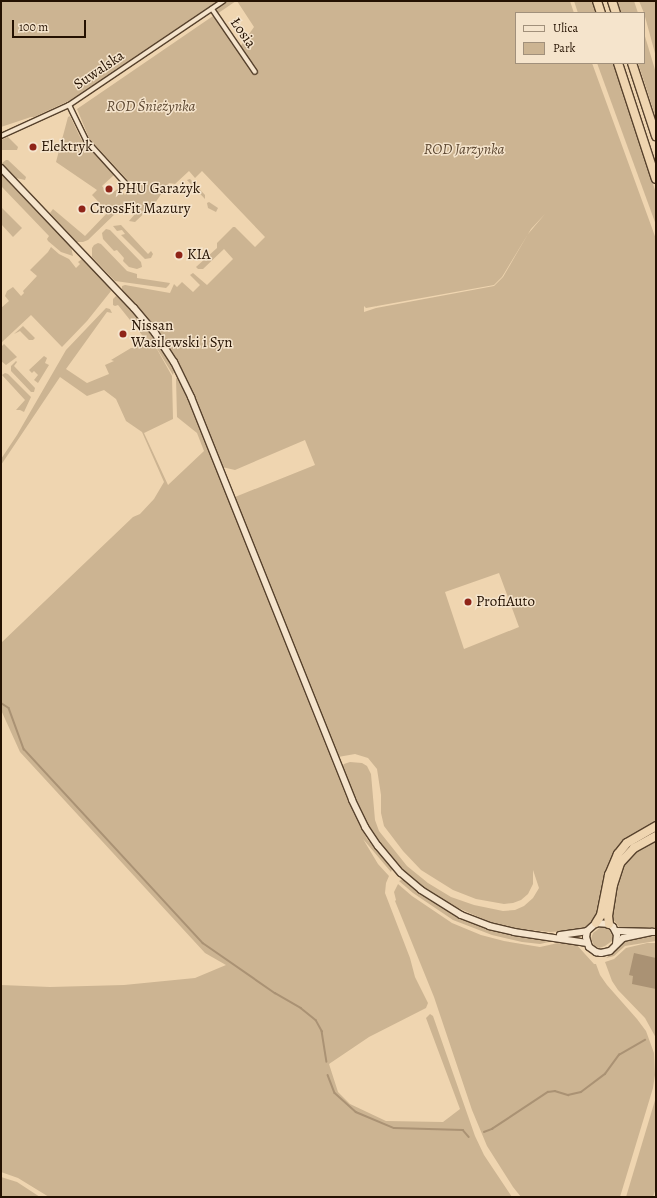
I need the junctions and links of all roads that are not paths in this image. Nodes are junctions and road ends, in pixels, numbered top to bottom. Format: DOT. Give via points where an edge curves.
graph roads {
  1 [pos="223,1"];
  2 [pos="597,1"];
  3 [pos="612,1"];
  4 [pos="212,9"];
  5 [pos="601,12"];
  6 [pos="616,12"];
  7 [pos="618,64"];
  8 [pos="632,64"];
  9 [pos="255,72"];
  10 [pos="69,105"];
  11 [pos="1,136"];
  12 [pos="656,136"];
  13 [pos="1,168"];
  14 [pos="656,179"];
  15 [pos="126,184"];
  16 [pos="656,826"];
  17 [pos="656,836"];
  18 [pos="596,923"];
  19 [pos="609,924"];
  20 [pos="587,931"];
  21 [pos="616,931"];
  22 [pos="654,932"];
  23 [pos="546,936"];
  24 [pos="587,943"];
  25 [pos="616,944"];
  1 -- 4 [label="street, Suwalska"];
  2 -- 5 [label="highway"];
  3 -- 6 [label="highway"];
  4 -- 9 [label="street, Łosia"];
  4 -- 10 [label="street, Suwalska"];
  7 -- 14 [label="highway"];
  8 -- 12 [label="highway"];
  10 -- 11 [label="street, Suwalska"];
  10 -- 15 [label="street, Suwalska" via="86,140"];
  13 -- 23 [label="main road" via="117,289 160,341 185,385 352,800 378,846 401,873 421,890 461,915 489,926"];
  16 -- 18 [label="highway" via="627,843 618,854 609,875 601,915"];
  17 -- 19 [label="highway" via="634,848 620,863 612,890"];
  18 -- 19 [label="main road"];
  18 -- 20 [label="main road"];
  19 -- 21 [label="main road"];
  20 -- 23 [label="main road"];
  20 -- 24 [label="main road"];
  21 -- 22 [label="main road"];
  21 -- 25 [label="main road"];
  22 -- 25 [label="main road" via="623,938"];
  23 -- 24 [label="main road"];
  24 -- 25 [label="main road" via="592,950 601,953 610,951"];
}
